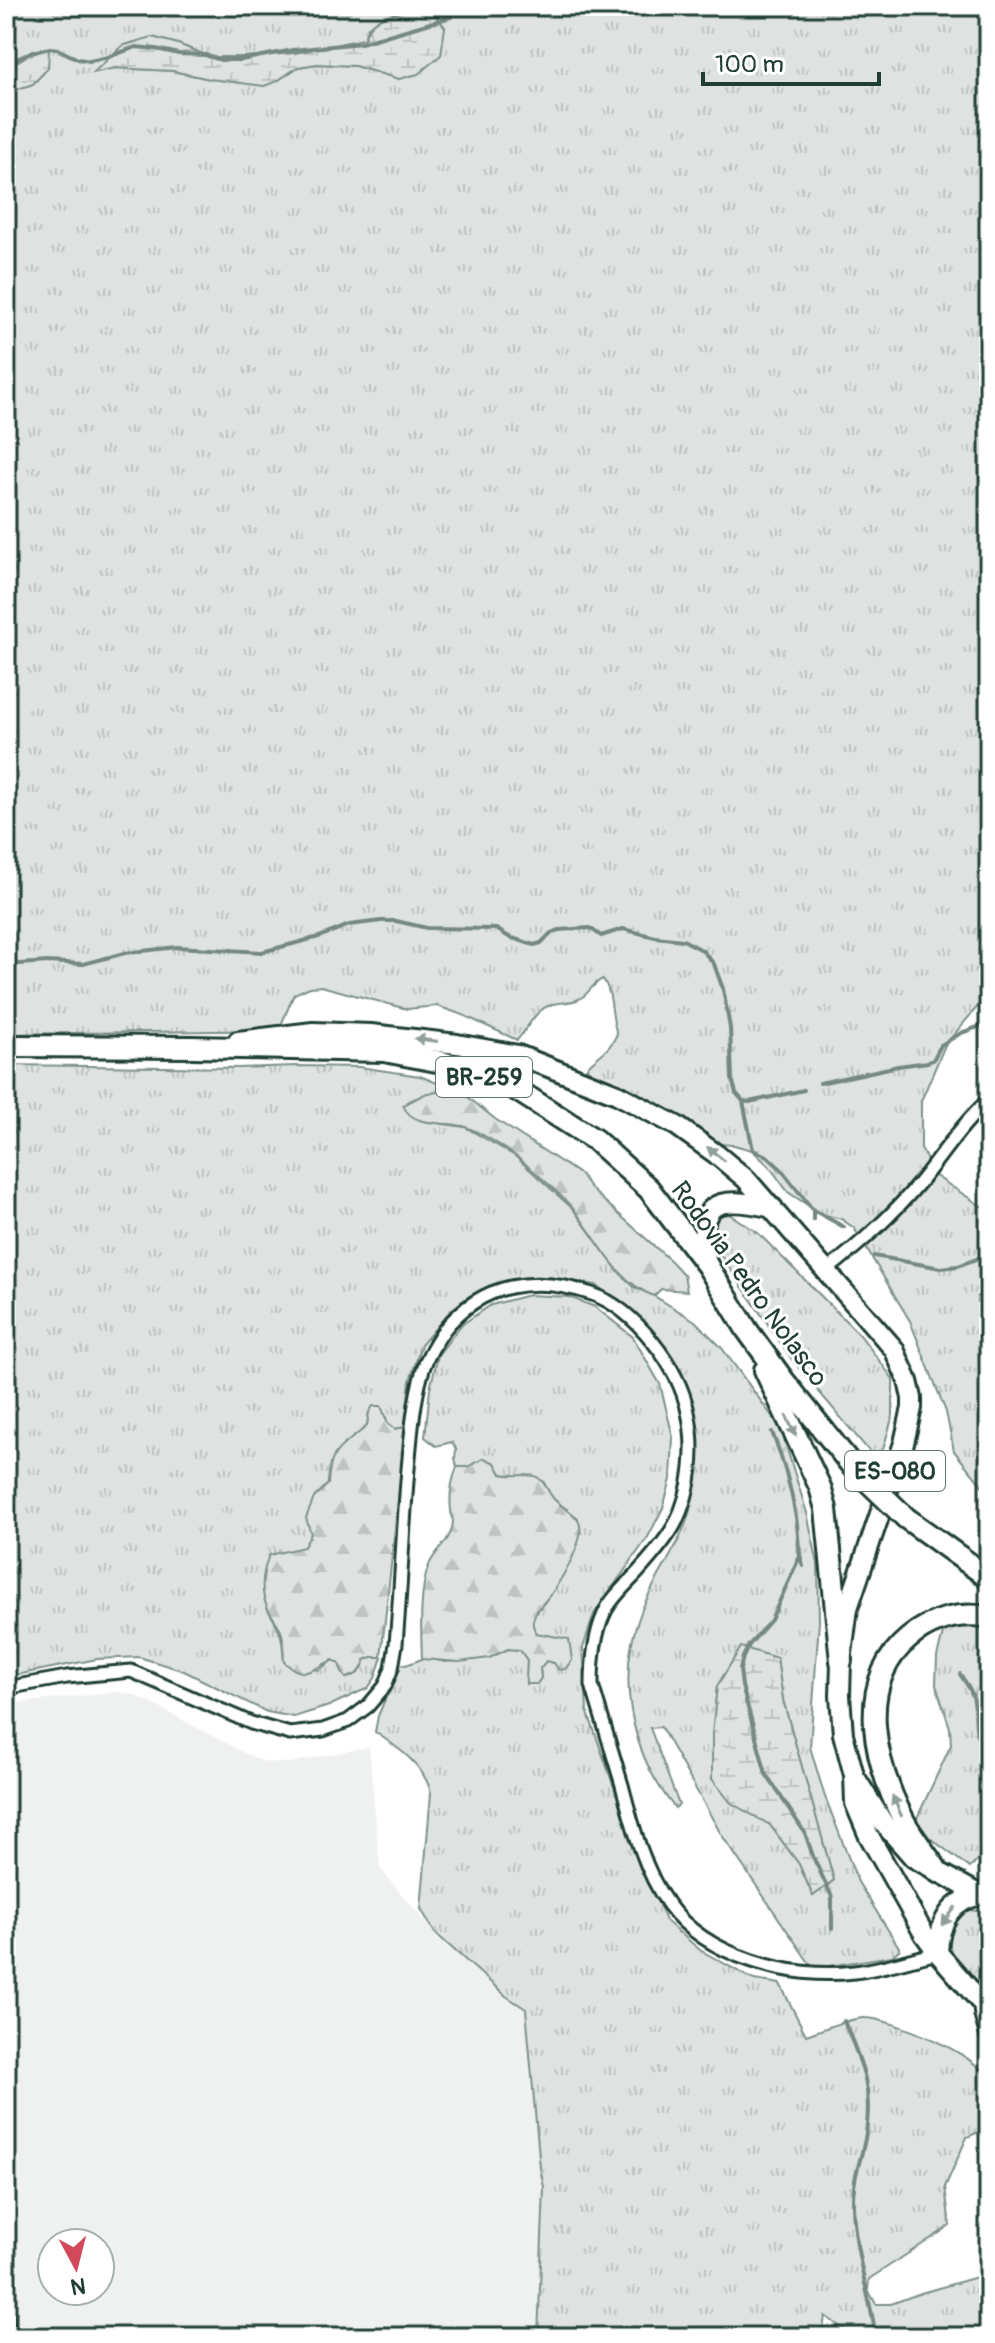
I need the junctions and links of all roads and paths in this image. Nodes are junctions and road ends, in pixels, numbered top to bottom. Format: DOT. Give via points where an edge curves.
graph roads {
  1 [pos="6,1046"];
  2 [pos="192,1047"];
  3 [pos="989,1100"];
  4 [pos="773,1208"];
  5 [pos="707,1265"];
  6 [pos="825,1272"];
  7 [pos="747,1330"];
  8 [pos="989,1578"];
  9 [pos="989,1617"];
  10 [pos="841,1661"];
  11 [pos="6,1688"];
  12 [pos="854,1775"];
  13 [pos="938,1872"];
  14 [pos="985,1898"];
  15 [pos="924,1934"];
  16 [pos="938,1953"];
  17 [pos="909,1959"];
  18 [pos="984,2004"];
  19 [pos="989,2044"];
  20 [pos="6,2307"];
  21 [pos="8,2337"];
  1 -- 2 [label="highway, Rodovia Pedro Nolasco / BR-259"];
  4 -- 2 [label="main road, one-way" via="736,1171 677,1126 617,1094 518,1055 385,1035 313,1032"];
  2 -- 5 [label="highway, Rodovia Pedro Nolasco / BR-259" via="384,1051 442,1062 509,1085 595,1140 649,1189"];
  3 -- 6 [label="street" via="874,1232"];
  4 -- 5 [label="main road" via="728,1201 710,1209 703,1231"];
  4 -- 6 [label="main road, ES-080"];
  5 -- 7 [label="highway, Rodovia Pedro Nolasco / BR-259"];
  6 -- 10 [label="main road, ES-080" via="894,1349 912,1398 904,1443 848,1608"];
  7 -- 8 [label="highway, Rodovia Pedro Nolasco / BR-259, bridge" via="853,1467 906,1518"];
  7 -- 10 [label="highway, ES-080, one-way" via="820,1487"];
  13 -- 9 [label="highway, ES-080, one-way" via="892,1793 881,1757 874,1697 888,1660 918,1631 954,1616"];
  10 -- 12 [label="main road, ES-080" via="843,1734"];
  11 -- 17 [label="street" via="131,1671 251,1723 290,1734 348,1721 377,1696 392,1668 412,1429 429,1354 456,1316 485,1294 515,1286 562,1285 623,1310 653,1341 688,1410 693,1456 684,1504 674,1526 604,1612 592,1664 592,1685 636,1837 653,1875 668,1904 697,1933 752,1961 818,1974 856,1972"];
  12 -- 13 [label="main road, ES-080" via="899,1842"];
  12 -- 15 [label="main road" via="855,1803 868,1834"];
  13 -- 14 [label="main road, ES-080"];
  14 -- 16 [label="main road, one-way" via="961,1902 945,1918"];
  15 -- 16 [label="main road"];
  15 -- 17 [label="street"];
  16 -- 17 [label="street"];
  16 -- 18 [label="main road"];
  18 -- 19 [label="street" via="981,2016"];
  20 -- 21 [label="street"];
}
